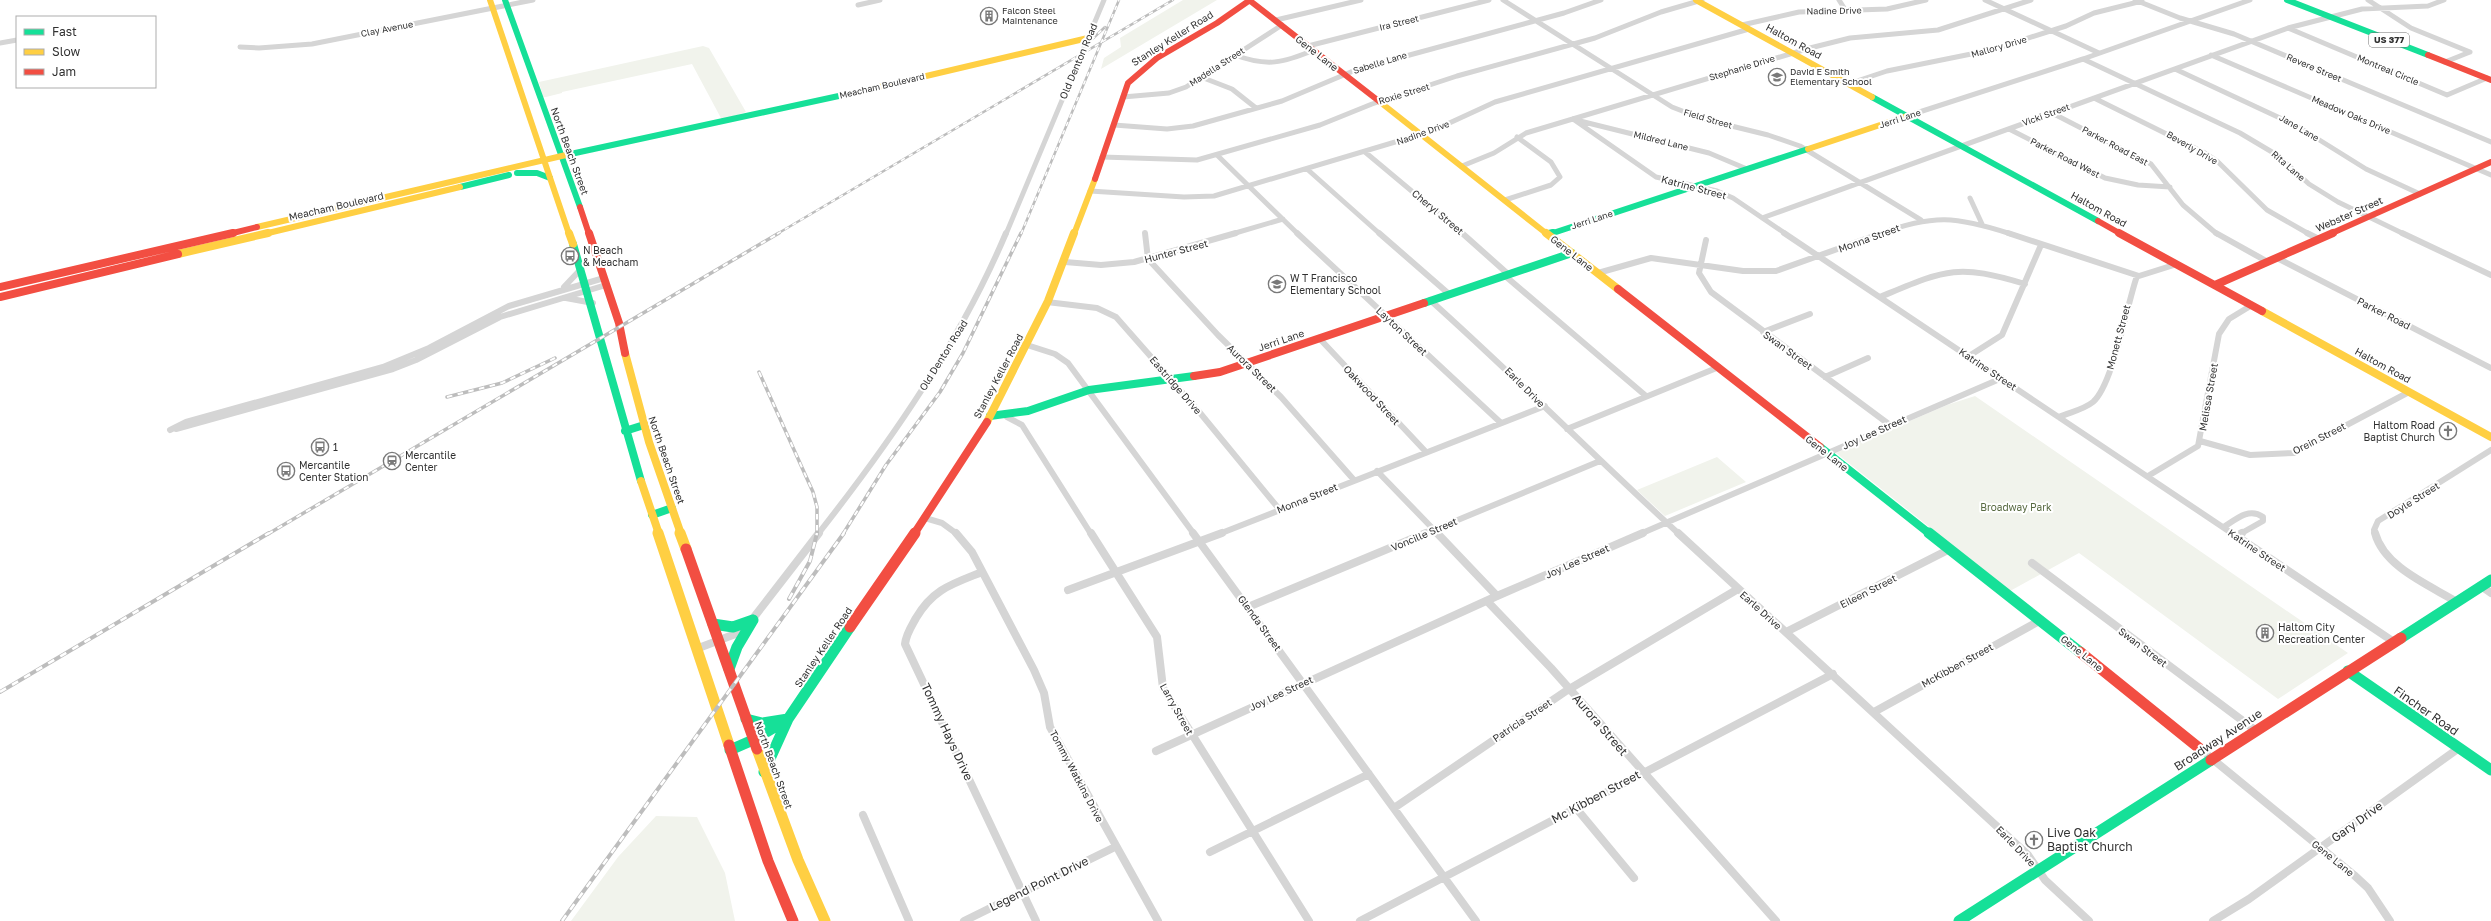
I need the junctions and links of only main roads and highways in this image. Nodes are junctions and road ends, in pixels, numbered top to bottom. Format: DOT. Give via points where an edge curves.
graph roads {
  1 [pos="1250,0"];
  2 [pos="1699,0"];
  3 [pos="2287,0"];
  4 [pos="506,3"];
  5 [pos="491,4"];
  6 [pos="1088,38"];
  7 [pos="2489,79"];
  8 [pos="540,100"];
  9 [pos="525,104"];
  10 [pos="1907,116"];
  11 [pos="538,145"];
  12 [pos="562,159"];
  13 [pos="2491,162"];
  14 [pos="544,163"];
  15 [pos="516,170"];
  16 [pos="550,178"];
  17 [pos="582,217"];
  18 [pos="564,222"];
  19 [pos="1549,234"];
  20 [pos="590,238"];
  21 [pos="572,243"];
  22 [pos="170,247"];
  23 [pos="1572,253"];
  24 [pos="170,256"];
  25 [pos="2215,285"];
  26 [pos="0,287"];
  27 [pos="0,297"];
  28 [pos="990,416"];
  29 [pos="644,425"];
  30 [pos="625,431"];
  31 [pos="2491,437"];
  32 [pos="672,508"];
  33 [pos="652,515"];
  34 [pos="2491,580"];
  35 [pos="714,624"];
  36 [pos="729,669"];
  37 [pos="2348,671"];
  38 [pos="746,719"];
  39 [pos="788,719"];
  40 [pos="752,740"];
  41 [pos="2199,748"];
  42 [pos="730,750"];
  43 [pos="2491,770"];
  44 [pos="764,772"];
  45 [pos="793,921"];
  46 [pos="825,921"];
  47 [pos="1959,921"];
  1 -- 19 [label="main road, Gene Lane"];
  1 -- 28 [label="main road, Stanley Keller Road" via="1138,71 1128,84 1065,262 1027,345"];
  2 -- 10 [label="main road, Haltom Road"];
  3 -- 7 [label="main road, US 377"];
  4 -- 8 [label="main road, North Beach Street"];
  5 -- 9 [label="main road"];
  6 -- 12 [label="main road, Meacham Boulevard"];
  8 -- 9 [label="main road"];
  8 -- 12 [label="main road, North Beach Street"];
  9 -- 11 [label="main road"];
  10 -- 19 [label="main road, Jerri Lane"];
  10 -- 25 [label="main road, Haltom Road"];
  11 -- 14 [label="main road"];
  11 -- 15 [label="main road" via="534,155"];
  12 -- 14 [label="main road, Meacham Boulevard"];
  12 -- 17 [label="main road, North Beach Street"];
  13 -- 25 [label="main road, Webster Street"];
  14 -- 15 [label="main road, Meacham Boulevard"];
  14 -- 16 [label="main road"];
  15 -- 16 [label="main road"];
  15 -- 22 [label="main road, Meacham Boulevard"];
  15 -- 24 [label="main road, Meacham Boulevard"];
  16 -- 18 [label="main road"];
  17 -- 18 [label="main road"];
  17 -- 20 [label="main road, North Beach Street"];
  18 -- 21 [label="main road"];
  19 -- 23 [label="main road, Gene Lane"];
  20 -- 21 [label="main road"];
  20 -- 29 [label="main road, North Beach Street" via="619,323"];
  21 -- 30 [label="main road" via="593,303"];
  22 -- 24 [label="main road"];
  22 -- 26 [label="main road, Meacham Boulevard"];
  23 -- 28 [label="main road, Jerri Lane" via="1213,374 1088,391 1007,417"];
  23 -- 41 [label="main road, Gene Lane" via="2041,620"];
  24 -- 27 [label="main road, Meacham Boulevard"];
  25 -- 31 [label="main road, Haltom Road"];
  28 -- 39 [label="main road, Stanley Keller Road" via="956,474"];
  29 -- 30 [label="main road"];
  29 -- 32 [label="main road, North Beach Street"];
  30 -- 33 [label="main road"];
  32 -- 33 [label="main road"];
  32 -- 35 [label="main road, North Beach Street"];
  33 -- 42 [label="main road"];
  34 -- 37 [label="main road, Broadway Avenue"];
  35 -- 36 [label="main road, North Beach Street"];
  35 -- 36 [label="main road" via="732,629 753,620 737,647"];
  36 -- 38 [label="main road, North Beach Street"];
  37 -- 43 [label="main road, Fincher Road"];
  37 -- 47 [label="main road, Broadway Avenue"];
  38 -- 39 [label="main road" via="762,723"];
  38 -- 40 [label="main road, North Beach Street"];
  39 -- 40 [label="main road, Stanley Keller Road"];
  39 -- 44 [label="main road"];
  40 -- 42 [label="main road, Stanley Keller Road"];
  40 -- 44 [label="main road, North Beach Street"];
  42 -- 45 [label="main road" via="768,861"];
  44 -- 46 [label="main road, North Beach Street"];
}
